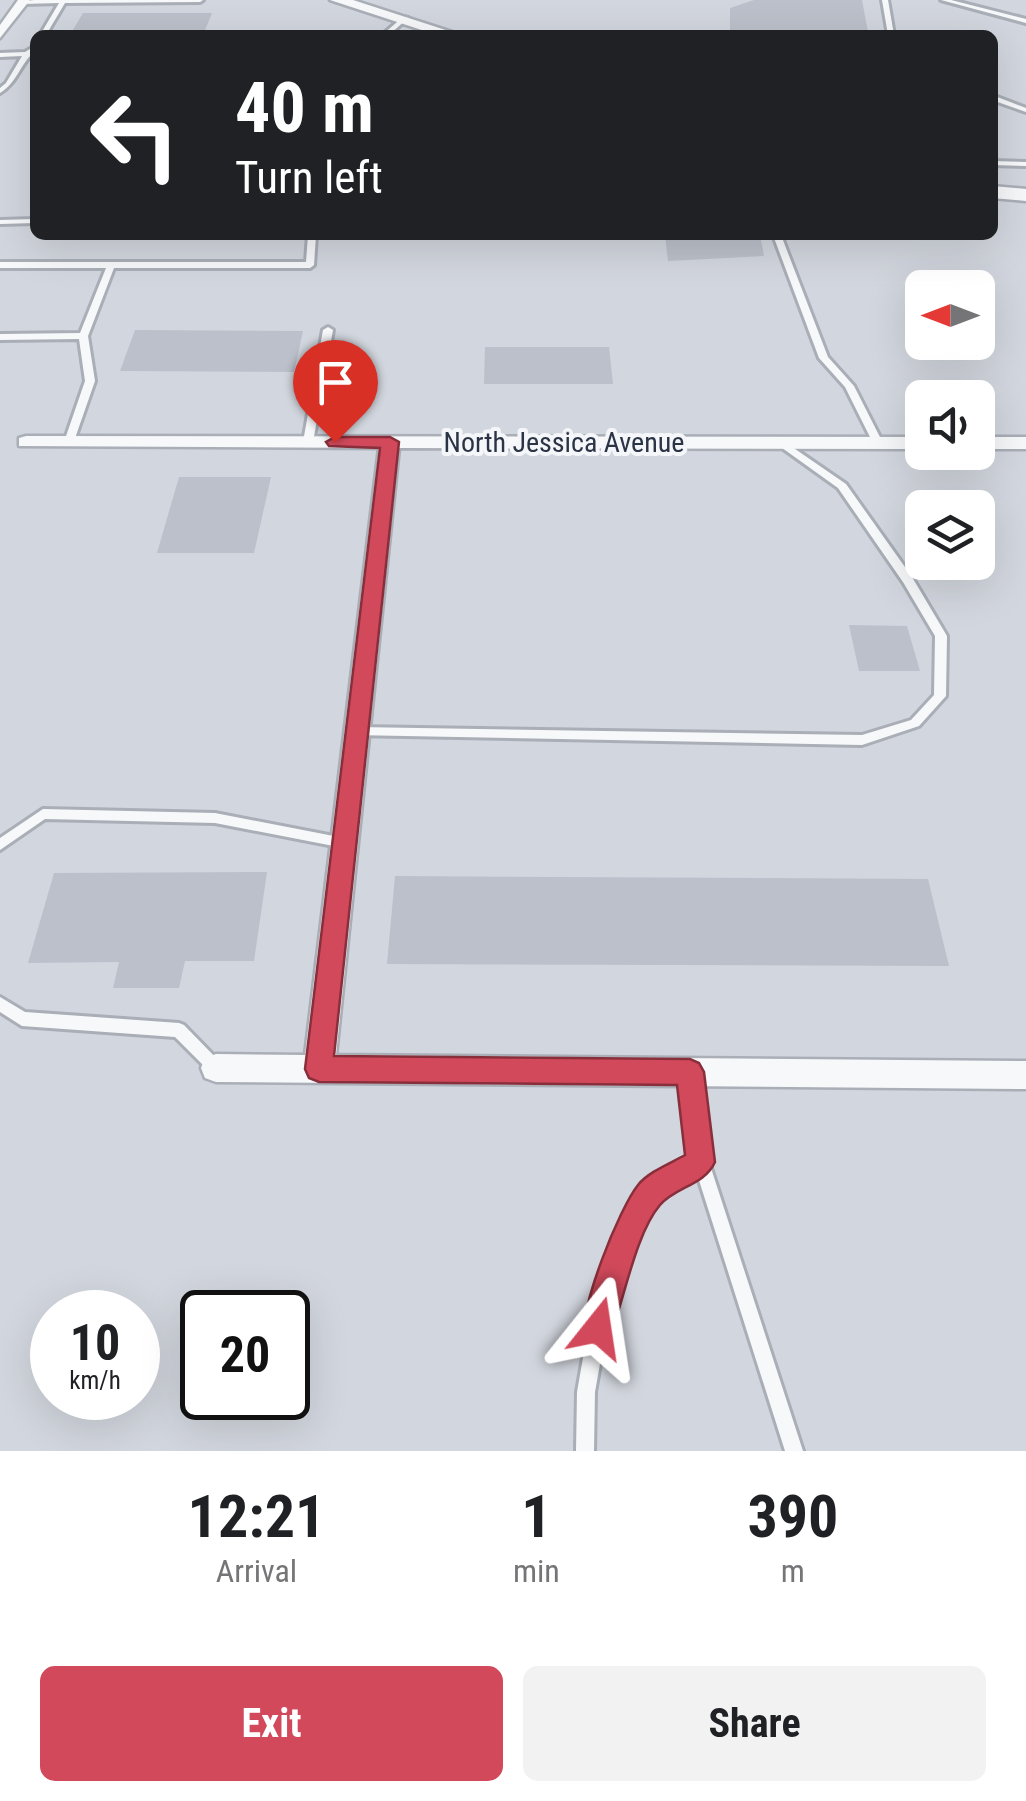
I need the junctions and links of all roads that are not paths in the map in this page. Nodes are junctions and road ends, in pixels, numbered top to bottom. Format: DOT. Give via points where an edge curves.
graph roads {
  1 [pos="200,0"];
  2 [pos="336,0"];
  3 [pos="885,0"];
  4 [pos="944,0"];
  5 [pos="962,0"];
  6 [pos="23,1"];
  7 [pos="63,2"];
  8 [pos="1026,13"];
  9 [pos="405,18"];
  10 [pos="1026,21"];
  11 [pos="46,30"];
  12 [pos="391,30"];
  13 [pos="439,30"];
  14 [pos="890,30"];
  15 [pos="0,34"];
  16 [pos="30,51"];
  17 [pos="26,54"];
  18 [pos="0,55"];
  19 [pos="0,91"];
  20 [pos="998,98"];
  21 [pos="1026,110"];
  22 [pos="998,163"];
  23 [pos="1026,164"];
  24 [pos="998,193"];
  25 [pos="1026,195"];
  26 [pos="30,221"];
  27 [pos="0,222"];
  28 [pos="312,240"];
  29 [pos="780,240"];
  30 [pos="0,265"];
  31 [pos="111,265"];
  32 [pos="328,330"];
  33 [pos="0,336"];
  34 [pos="83,336"];
  35 [pos="26,442"];
  36 [pos="68,442"];
  37 [pos="308,442"];
  38 [pos="390,442"];
  39 [pos="782,442"];
  40 [pos="878,443"];
  41 [pos="905,443"];
  42 [pos="995,443"];
  43 [pos="1026,443"];
  44 [pos="357,732"];
  45 [pos="344,843"];
  46 [pos="0,845"];
  47 [pos="0,1004"];
  48 [pos="216,1068"];
  49 [pos="319,1069"];
  50 [pos="690,1072"];
  51 [pos="1026,1075"];
  52 [pos="700,1162"];
  53 [pos="585,1451"];
  54 [pos="794,1451"];
  1 -- 7 [label="lane"];
  2 -- 9 [label="street"];
  3 -- 14 [label="lane"];
  4 -- 10 [label="lane"];
  5 -- 8 [label="lane"];
  6 -- 7 [label="lane"];
  6 -- 15 [label="street"];
  7 -- 11 [label="lane"];
  9 -- 12 [label="lane"];
  9 -- 13 [label="street"];
  16 -- 17 [label="lane"];
  17 -- 18 [label="lane"];
  17 -- 19 [label="lane"];
  20 -- 21 [label="lane"];
  22 -- 23 [label="lane"];
  24 -- 25 [label="street"];
  26 -- 27 [label="lane"];
  28 -- 31 [label="lane" via="310,265"];
  29 -- 40 [label="lane" via="824,358 849,386"];
  30 -- 31 [label="lane"];
  31 -- 34 [label="lane"];
  32 -- 37 [label="lane"];
  33 -- 34 [label="lane"];
  34 -- 36 [label="lane" via="90,380"];
  35 -- 36 [label="street, North Jessica Avenue"];
  36 -- 37 [label="street, North Jessica Avenue"];
  37 -- 38 [label="street, North Jessica Avenue"];
  38 -- 39 [label="street, North Jessica Avenue"];
  38 -- 44 [label="street"];
  39 -- 40 [label="street, North Jessica Avenue"];
  39 -- 44 [label="lane" via="842,486 941,636 940,696 915,723 862,740"];
  40 -- 41 [label="street, North Jessica Avenue"];
  42 -- 43 [label="street"];
  44 -- 45 [label="street"];
  45 -- 46 [label="lane" via="215,818 43,814"];
  45 -- 49 [label="street"];
  47 -- 48 [label="lane" via="22,1018 179,1030"];
  48 -- 49 [label="street"];
  49 -- 50 [label="street"];
  50 -- 51 [label="street"];
  50 -- 52 [label="lane"];
  52 -- 53 [label="lane" via="649,1194 603,1296 586,1392"];
  52 -- 54 [label="lane"];
}
